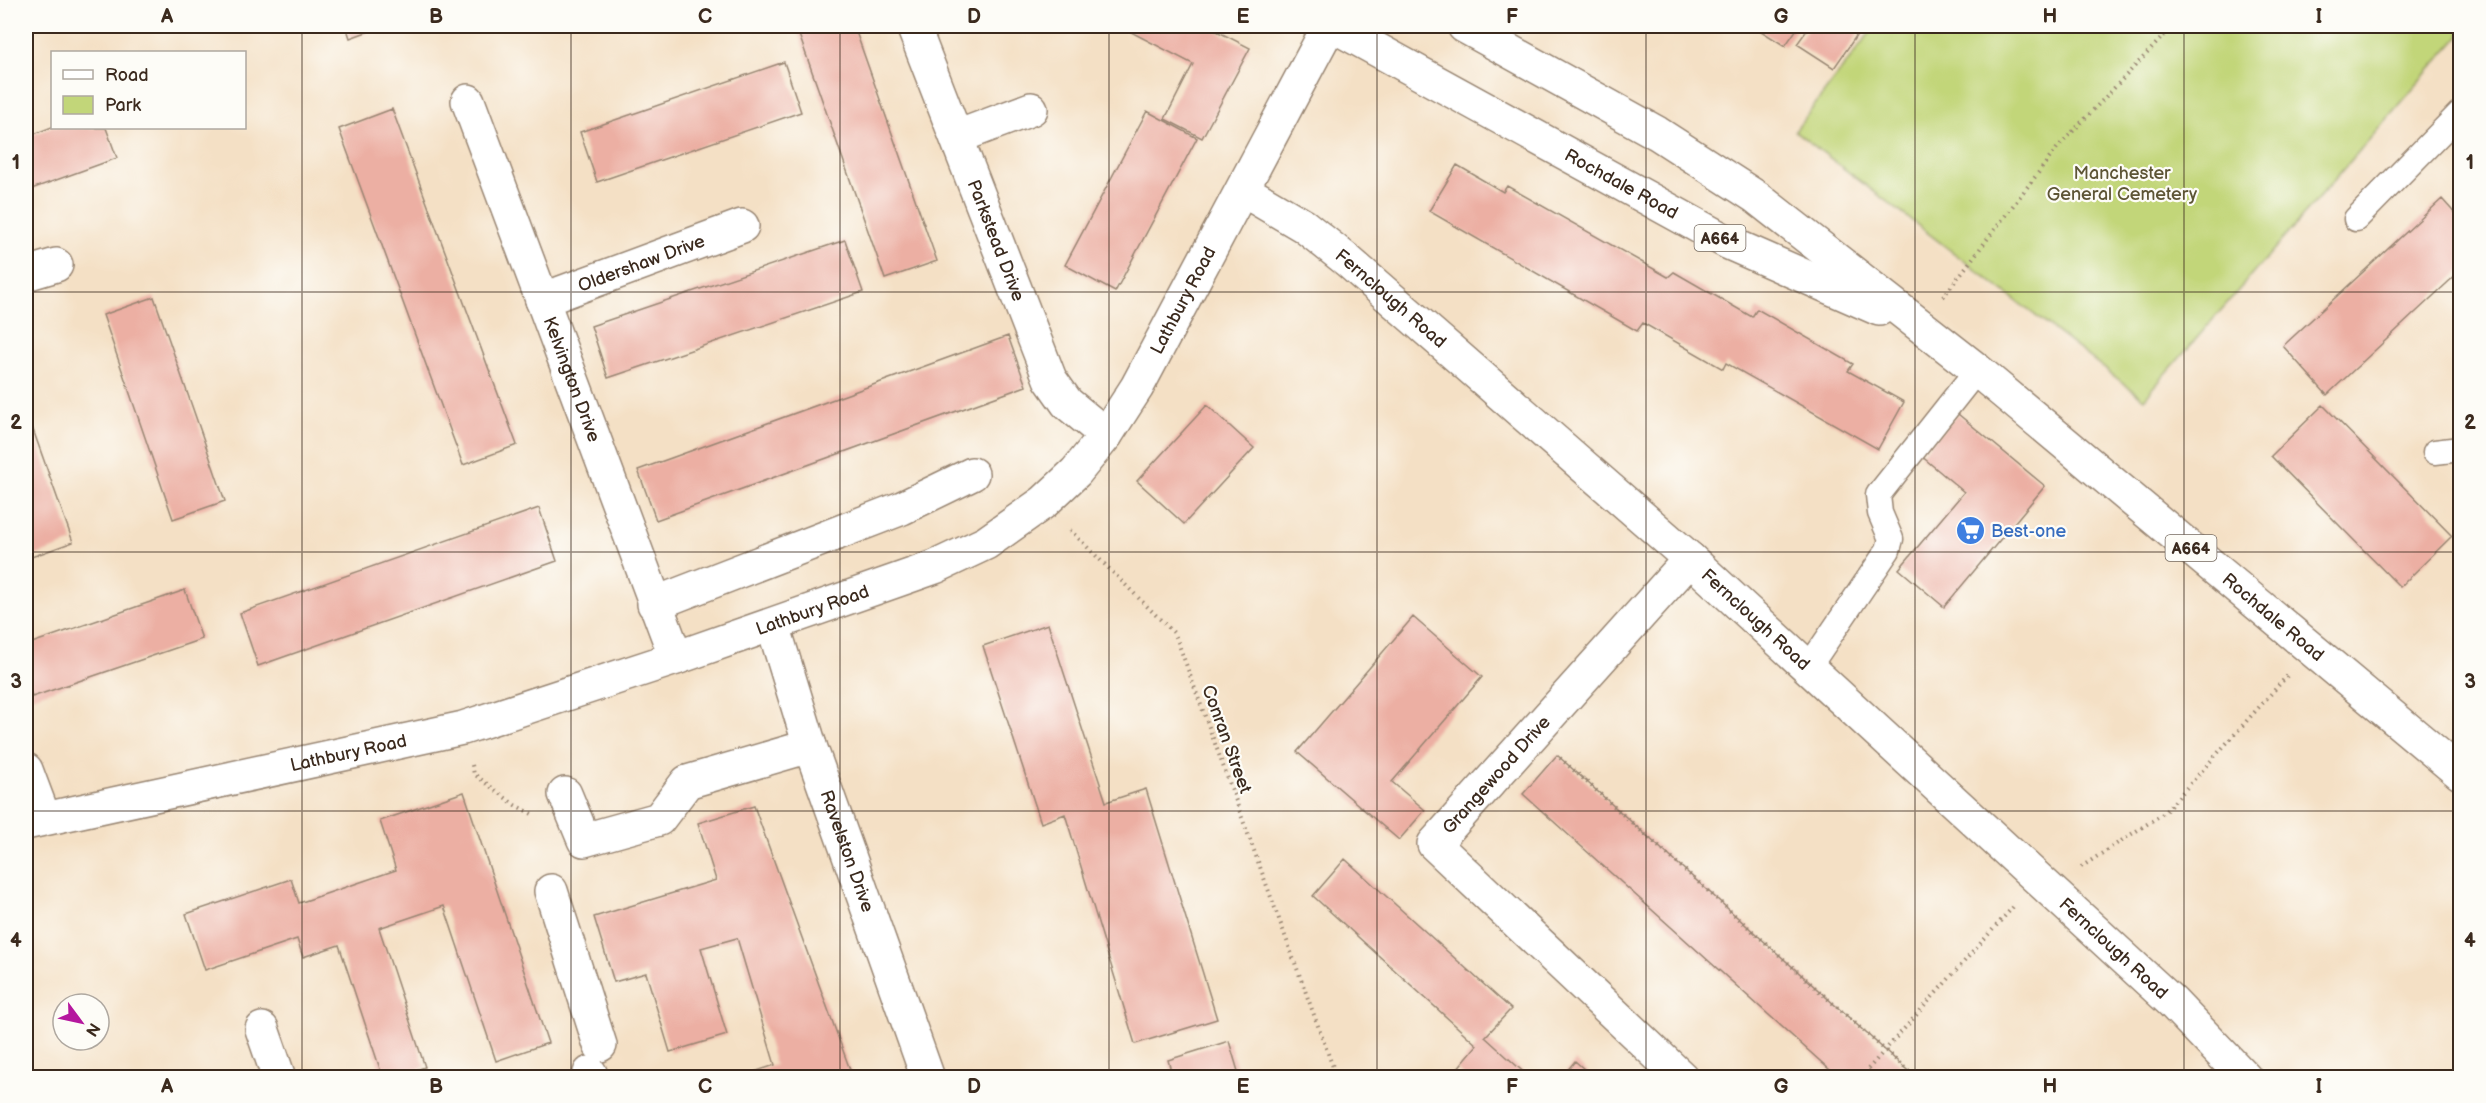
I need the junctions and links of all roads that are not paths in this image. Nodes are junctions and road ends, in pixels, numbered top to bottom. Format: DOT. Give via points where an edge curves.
graph roads {
  1 [pos="913,26"];
  2 [pos="1329,26"];
  3 [pos="1334,26"];
  4 [pos="1464,26"];
  5 [pos="468,101"];
  6 [pos="1031,109"];
  7 [pos="2460,113"];
  8 [pos="957,137"];
  9 [pos="1243,190"];
  10 [pos="2356,219"];
  11 [pos="742,226"];
  12 [pos="542,300"];
  13 [pos="1919,326"];
  14 [pos="1977,370"];
  15 [pos="1106,435"];
  16 [pos="2460,449"];
  17 [pos="2435,452"];
  18 [pos="972,474"];
  19 [pos="1690,559"];
  20 [pos="654,604"];
  21 [pos="773,625"];
  22 [pos="676,658"];
  23 [pos="1808,669"];
  24 [pos="810,746"];
  25 [pos="26,770"];
  26 [pos="2460,773"];
  27 [pos="565,794"];
  28 [pos="35,821"];
  29 [pos="551,891"];
  30 [pos="262,1029"];
  31 [pos="594,1065"];
  32 [pos="279,1077"];
  33 [pos="928,1077"];
  34 [pos="1682,1077"];
  35 [pos="2245,1077"];
  1 -- 8 [label="street, Parkstead Drive"];
  2 -- 9 [label="street, Lathbury Road"];
  3 -- 13 [label="street, Rochdale Road / A664" via="1729,243"];
  4 -- 13 [label="street, Rochdale Road / A664" via="1657,133 1756,197"];
  5 -- 12 [label="street, Kelvington Drive"];
  6 -- 8 [label="street"];
  7 -- 10 [label="lane"];
  8 -- 15 [label="street, Parkstead Drive" via="1050,379 1067,403"];
  9 -- 15 [label="street, Lathbury Road" via="1137,387"];
  9 -- 19 [label="street, Fernclough Road" via="1304,226 1348,261"];
  11 -- 12 [label="street, Oldershaw Drive"];
  12 -- 20 [label="street, Kelvington Drive"];
  13 -- 14 [label="street, Rochdale Road / A664"];
  14 -- 23 [label="lane" via="1878,495 1880,513 1891,539 1888,550"];
  14 -- 26 [label="street, Rochdale Road / A664"];
  15 -- 21 [label="street, Lathbury Road" via="1076,472 1044,502 986,543 935,567"];
  16 -- 17 [label="lane"];
  18 -- 20 [label="street" via="902,508"];
  19 -- 23 [label="street, Fernclough Road"];
  19 -- 34 [label="street, Grangewood Drive" via="1434,844"];
  20 -- 22 [label="street, Kelvington Drive"];
  21 -- 22 [label="street, Lathbury Road"];
  21 -- 24 [label="street, Ravelston Drive"];
  22 -- 28 [label="street, Lathbury Road" via="463,728"];
  23 -- 35 [label="street, Fernclough Road" via="2172,1002"];
  24 -- 27 [label="street" via="687,782 659,819 584,840"];
  24 -- 33 [label="street, Ravelston Drive"];
  25 -- 28 [label="street"];
  29 -- 31 [label="street"];
  30 -- 32 [label="street"];
}
